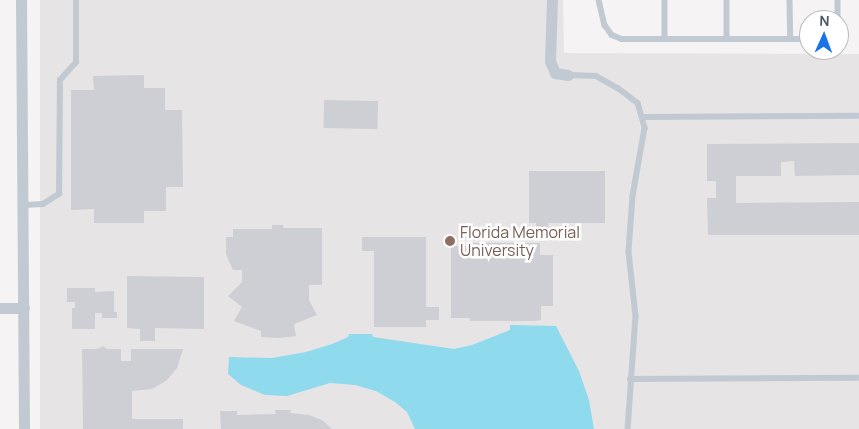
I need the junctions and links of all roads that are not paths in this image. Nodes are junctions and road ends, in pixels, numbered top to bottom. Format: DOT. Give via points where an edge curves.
graph roads {
  1 [pos="21,0"];
  2 [pos="76,0"];
  3 [pos="552,0"];
  4 [pos="599,0"];
  5 [pos="665,0"];
  6 [pos="727,0"];
  7 [pos="790,0"];
  8 [pos="665,39"];
  9 [pos="727,39"];
  10 [pos="790,39"];
  11 [pos="799,39"];
  12 [pos="568,75"];
  13 [pos="859,116"];
  14 [pos="642,117"];
  15 [pos="24,205"];
  16 [pos="0,308"];
  17 [pos="24,308"];
  18 [pos="859,378"];
  19 [pos="630,379"];
  20 [pos="24,429"];
  21 [pos="628,429"];
  1 -- 15 [label="street"];
  2 -- 15 [label="lane" via="76,62 60,80 59,194 43,204"];
  3 -- 12 [label="street" via="550,61 555,73"];
  4 -- 8 [label="lane" via="612,35"];
  5 -- 8 [label="lane"];
  6 -- 9 [label="lane"];
  7 -- 10 [label="lane"];
  8 -- 9 [label="lane"];
  9 -- 10 [label="lane"];
  10 -- 11 [label="lane"];
  12 -- 14 [label="lane" via="596,76 618,88 638,103"];
  13 -- 14 [label="lane"];
  14 -- 19 [label="lane" via="645,128 633,196 629,252 636,316"];
  15 -- 17 [label="street"];
  16 -- 17 [label="street"];
  17 -- 20 [label="street"];
  18 -- 19 [label="lane"];
  19 -- 21 [label="lane"];
}
